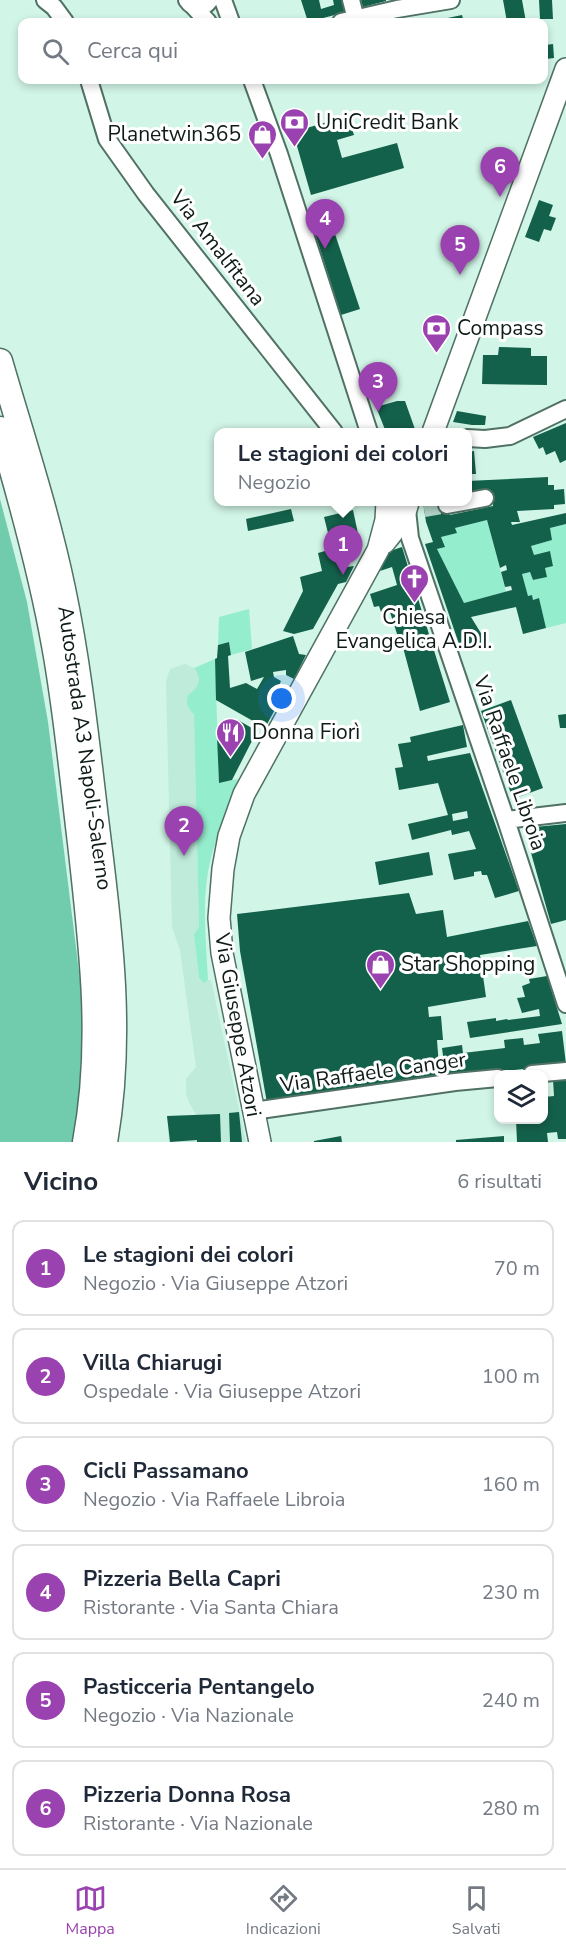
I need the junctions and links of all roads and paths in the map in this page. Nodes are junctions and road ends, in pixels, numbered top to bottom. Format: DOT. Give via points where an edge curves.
graph roads {
  1 [pos="45,0"];
  2 [pos="351,0"];
  3 [pos="447,0"];
  4 [pos="210,2"];
  5 [pos="395,4"];
  6 [pos="62,18"];
  7 [pos="208,18"];
  8 [pos="227,18"];
  9 [pos="348,18"];
  10 [pos="356,18"];
  11 [pos="566,69"];
  12 [pos="90,84"];
  13 [pos="253,84"];
  14 [pos="0,361"];
  15 [pos="566,409"];
  16 [pos="331,428"];
  17 [pos="368,428"];
  18 [pos="440,428"];
  19 [pos="0,429"];
  20 [pos="472,438"];
  21 [pos="485,498"];
  22 [pos="472,501"];
  23 [pos="408,506"];
  24 [pos="395,522"];
  25 [pos="566,813"];
  26 [pos="506,820"];
  27 [pos="566,1004"];
  28 [pos="566,1071"];
  29 [pos="548,1073"];
  30 [pos="494,1078"];
  31 [pos="253,1111"];
  32 [pos="85,1142"];
  33 [pos="105,1142"];
  34 [pos="260,1142"];
  1 -- 6 [label="street"];
  2 -- 9 [label="street"];
  3 -- 5 [label="street"];
  4 -- 7 [label="street"];
  4 -- 8 [label="street"];
  5 -- 10 [label="street"];
  11 -- 18 [label="main road" via="477,309"];
  12 -- 16 [label="street, Via Amalfitana" via="107,139"];
  13 -- 17 [label="street"];
  14 -- 33 [label="highway, Autostrada A3 Napoli-Salerno" via="52,541 82,704 114,976 114,1070"];
  15 -- 20 [label="street" via="510,436"];
  19 -- 32 [label="highway, Autostrada A3 Napoli-Salerno" via="43,590 58,665 70,763 95,1002 93,1082"];
  21 -- 22 [label="street"];
  23 -- 24 [label="main road, Via Giuseppe Atzori"];
  24 -- 26 [label="street, Via Raffaele Libroia"];
  24 -- 31 [label="main road, Via Giuseppe Atzori" via="244,794 229,836 219,918 222,953"];
  25 -- 26 [label="street"];
  26 -- 27 [label="street, Via Raffaele Libroia"];
  28 -- 29 [label="street"];
  30 -- 31 [label="street, Via Raffaele Canger"];
  31 -- 34 [label="main road, Via Giuseppe Atzori"];
}
